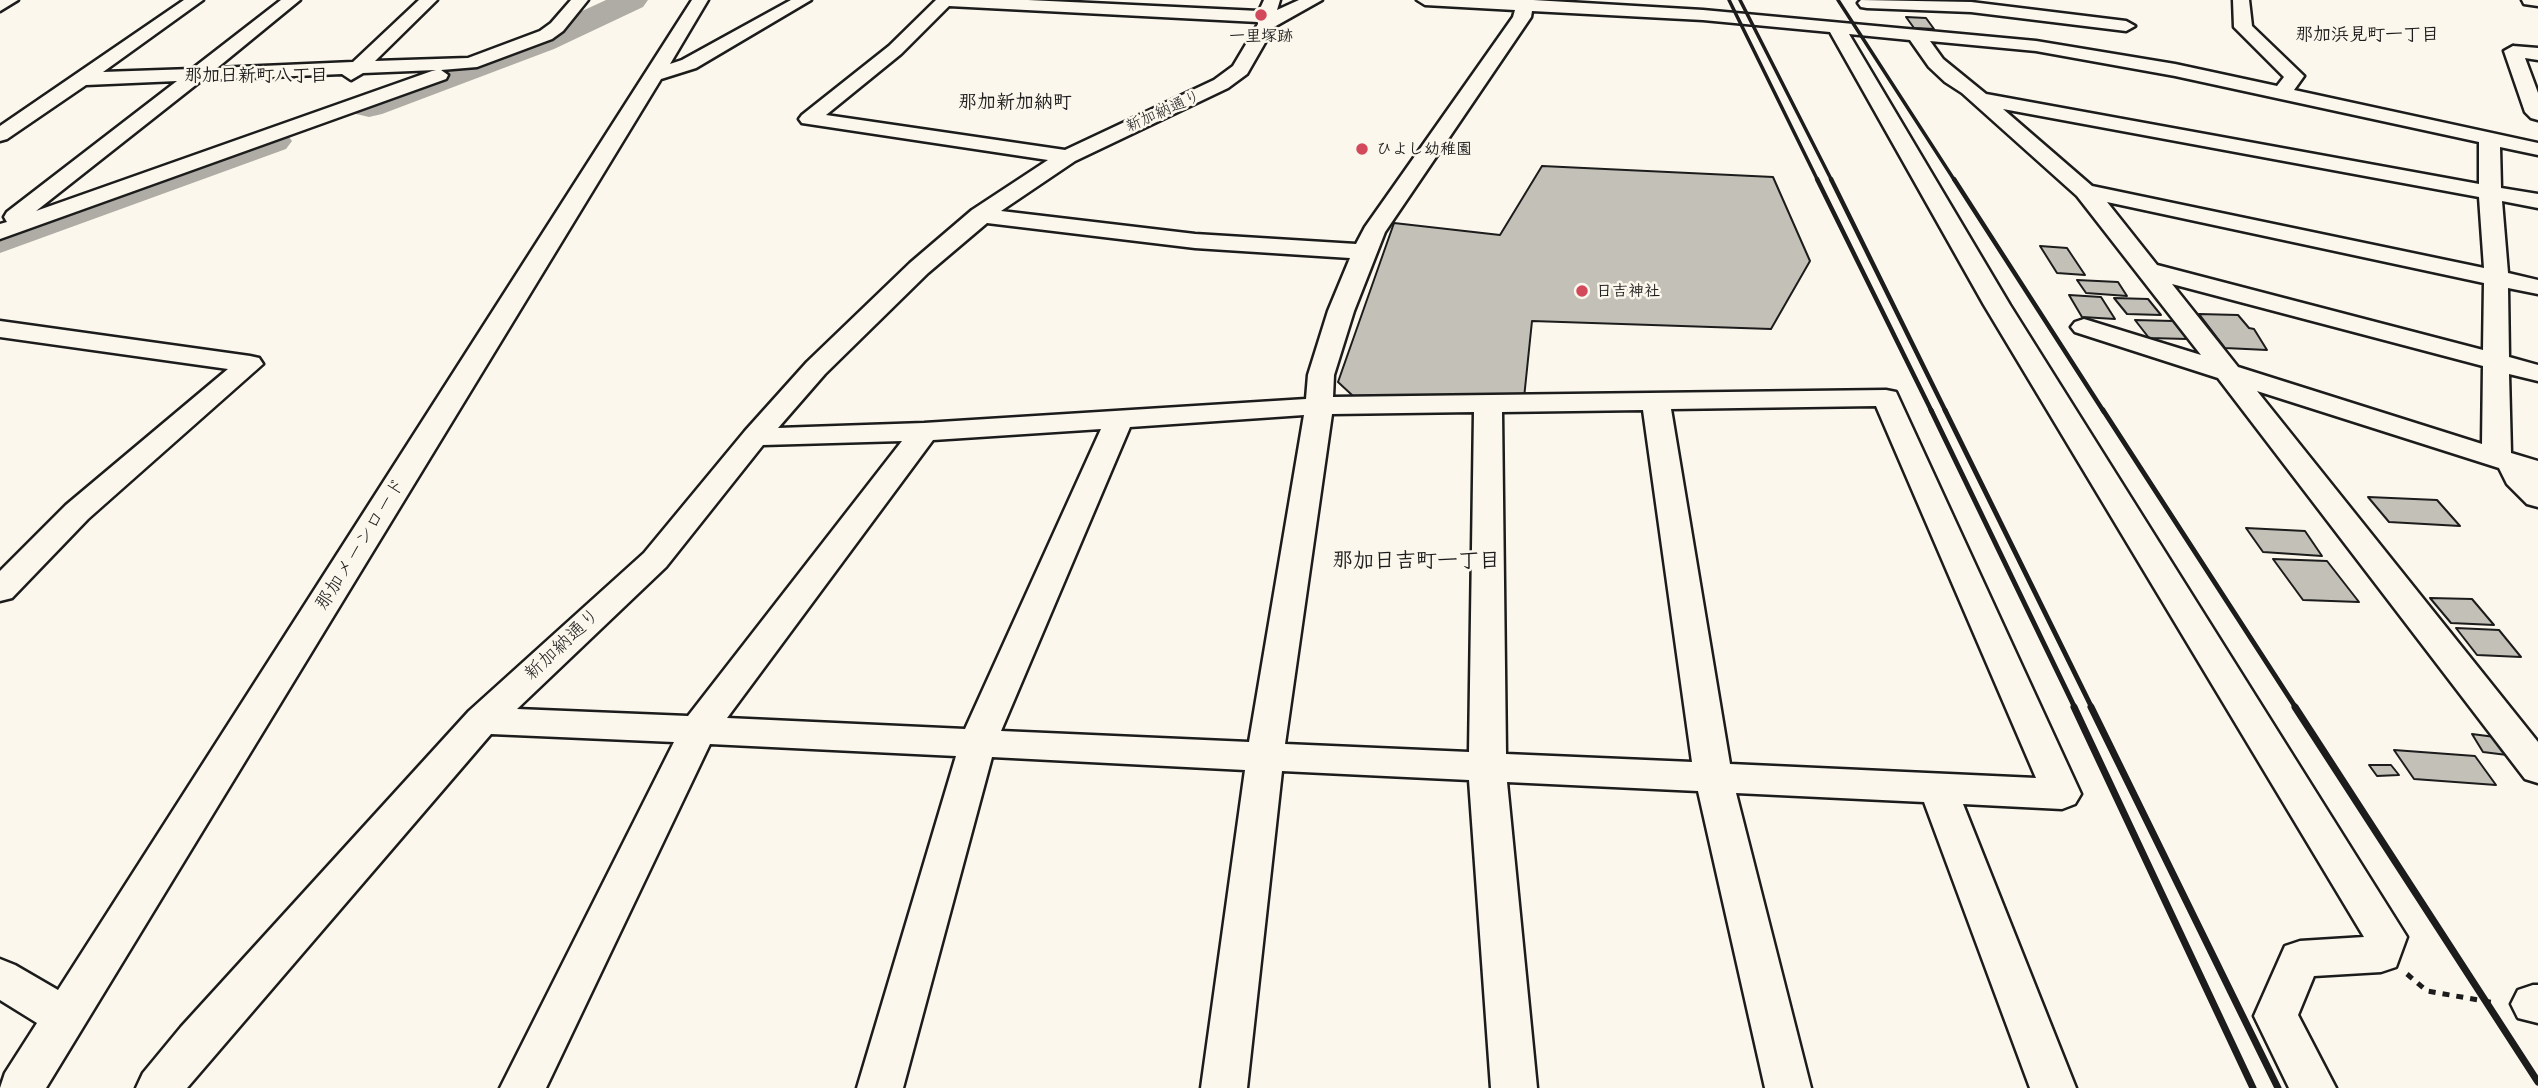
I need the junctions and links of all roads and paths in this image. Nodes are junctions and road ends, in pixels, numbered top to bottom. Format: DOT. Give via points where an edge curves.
graph roads {
  1 [pos="10,0"];
  2 [pos="195,0"];
  3 [pos="292,0"];
  4 [pos="429,0"];
  5 [pos="580,0"];
  6 [pos="700,0"];
  7 [pos="803,0"];
  8 [pos="1272,0"];
  9 [pos="1314,0"];
  10 [pos="1425,0"];
  11 [pos="2241,0"];
  12 [pos="2530,0"];
  13 [pos="945,1"];
  14 [pos="1866,1"];
  15 [pos="2538,1"];
  16 [pos="1525,2"];
  17 [pos="0,6"];
  18 [pos="1266,21"];
  19 [pos="2126,26"];
  20 [pos="1836,27"];
  21 [pos="1890,32"];
  22 [pos="1916,35"];
  23 [pos="2538,54"];
  24 [pos="356,68"];
  25 [pos="466,72"];
  26 [pos="198,75"];
  27 [pos="653,75"];
  28 [pos="81,79"];
  29 [pos="2282,93"];
  30 [pos="1978,98"];
  31 [pos="2538,114"];
  32 [pos="295,126"];
  33 [pos="0,135"];
  34 [pos="2489,139"];
  35 [pos="2538,149"];
  36 [pos="1068,157"];
  37 [pos="2085,191"];
  38 [pos="2490,192"];
  39 [pos="2538,201"];
  40 [pos="980,215"];
  41 [pos="0,230"];
  42 [pos="0,252"];
  43 [pos="1365,252"];
  44 [pos="2145,269"];
  45 [pos="2496,277"];
  46 [pos="2538,287"];
  47 [pos="2084,327"];
  48 [pos="0,329"];
  49 [pos="2498,362"];
  50 [pos="2226,371"];
  51 [pos="2538,373"];
  52 [pos="1656,401"];
  53 [pos="1489,405"];
  54 [pos="1320,406"];
  55 [pos="1119,420"];
  56 [pos="924,432"];
  57 [pos="755,437"];
  58 [pos="2515,464"];
  59 [pos="2538,498"];
  60 [pos="0,590"];
  61 [pos="482,720"];
  62 [pos="698,730"];
  63 [pos="978,742"];
  64 [pos="1265,756"];
  65 [pos="1487,766"];
  66 [pos="2538,769"];
  67 [pos="1713,776"];
  68 [pos="1937,787"];
  69 [pos="2381,954"];
  70 [pos="0,978"];
  71 [pos="2535,1004"];
  72 [pos="64,1016"];
  73 [pos="21,1088"];
  74 [pos="159,1088"];
  75 [pos="523,1088"];
  76 [pos="880,1088"];
  77 [pos="1224,1088"];
  78 [pos="1514,1088"];
  79 [pos="1788,1088"];
  80 [pos="2053,1088"];
  81 [pos="2313,1088"];
  1 -- 17 [label="street"];
  2 -- 28 [label="street"];
  3 -- 26 [label="street"];
  4 -- 24 [label="street"];
  5 -- 25 [label="street" via="546,35"];
  6 -- 27 [label="street, 那加メーンロード"];
  7 -- 27 [label="street" via="689,64"];
  8 -- 18 [label="street, 新加納通り"];
  9 -- 18 [label="street"];
  10 -- 16 [label="street"];
  11 -- 29 [label="street" via="2243,27 2294,76"];
  12 -- 15 [label="street"];
  13 -- 18 [label="street"];
  13 -- 36 [label="street" via="895,50 809,119"];
  14 -- 19 [label="street" via="1971,7"];
  14 -- 21 [label="street"];
  16 -- 20 [label="street"];
  16 -- 43 [label="street" via="1522,17 1421,159"];
  18 -- 36 [label="street, 新加納通り" via="1251,55 1221,84"];
  20 -- 21 [label="street"];
  20 -- 69 [label="street" via="1997,305 2386,937"];
  21 -- 22 [label="street"];
  22 -- 29 [label="street" via="2109,57"];
  22 -- 30 [label="street" via="1936,63"];
  23 -- 31 [label="street" via="2513,51"];
  24 -- 25 [label="street"];
  24 -- 26 [label="street"];
  24 -- 32 [label="street"];
  25 -- 32 [label="street"];
  25 -- 42 [label="street"];
  26 -- 28 [label="street"];
  26 -- 41 [label="street"];
  27 -- 72 [label="street, 那加メーンロード"];
  28 -- 33 [label="street"];
  29 -- 34 [label="street"];
  30 -- 37 [label="street"];
  30 -- 38 [label="street"];
  32 -- 41 [label="street"];
  34 -- 35 [label="street"];
  34 -- 38 [label="street"];
  36 -- 40 [label="street, 新加納通り"];
  37 -- 44 [label="street"];
  37 -- 45 [label="street"];
  38 -- 39 [label="street"];
  38 -- 45 [label="street"];
  40 -- 43 [label="street" via="1195,242"];
  40 -- 57 [label="street, 新加納通り" via="816,368"];
  43 -- 54 [label="street" via="1321,375"];
  44 -- 49 [label="street"];
  44 -- 50 [label="street"];
  45 -- 46 [label="street"];
  45 -- 49 [label="street"];
  47 -- 50 [label="street"];
  48 -- 60 [label="street" via="250,365 77,512"];
  49 -- 51 [label="street"];
  49 -- 58 [label="street"];
  50 -- 58 [label="street"];
  50 -- 66 [label="street"];
  52 -- 53 [label="street"];
  52 -- 67 [label="street"];
  52 -- 68 [label="street" via="1886,398 2062,794"];
  53 -- 54 [label="street"];
  53 -- 65 [label="street"];
  54 -- 55 [label="street"];
  54 -- 64 [label="street"];
  55 -- 56 [label="street"];
  55 -- 63 [label="street"];
  56 -- 57 [label="street"];
  56 -- 62 [label="street"];
  57 -- 61 [label="street, 新加納通り" via="655,560"];
  58 -- 59 [label="street" via="2518,478"];
  61 -- 62 [label="street"];
  61 -- 74 [label="street, 新加納通り"];
  62 -- 63 [label="street"];
  62 -- 75 [label="street"];
  63 -- 64 [label="street"];
  63 -- 76 [label="street"];
  64 -- 65 [label="street"];
  64 -- 77 [label="street"];
  65 -- 67 [label="street"];
  65 -- 78 [label="street"];
  67 -- 68 [label="street"];
  67 -- 79 [label="street"];
  68 -- 80 [label="street"];
  69 -- 71 [label="path" via="2427,991 2487,1002"];
  69 -- 81 [label="street" via="2300,959 2276,1016"];
  70 -- 72 [label="street"];
  72 -- 73 [label="street, 那加メーンロード"];
}
